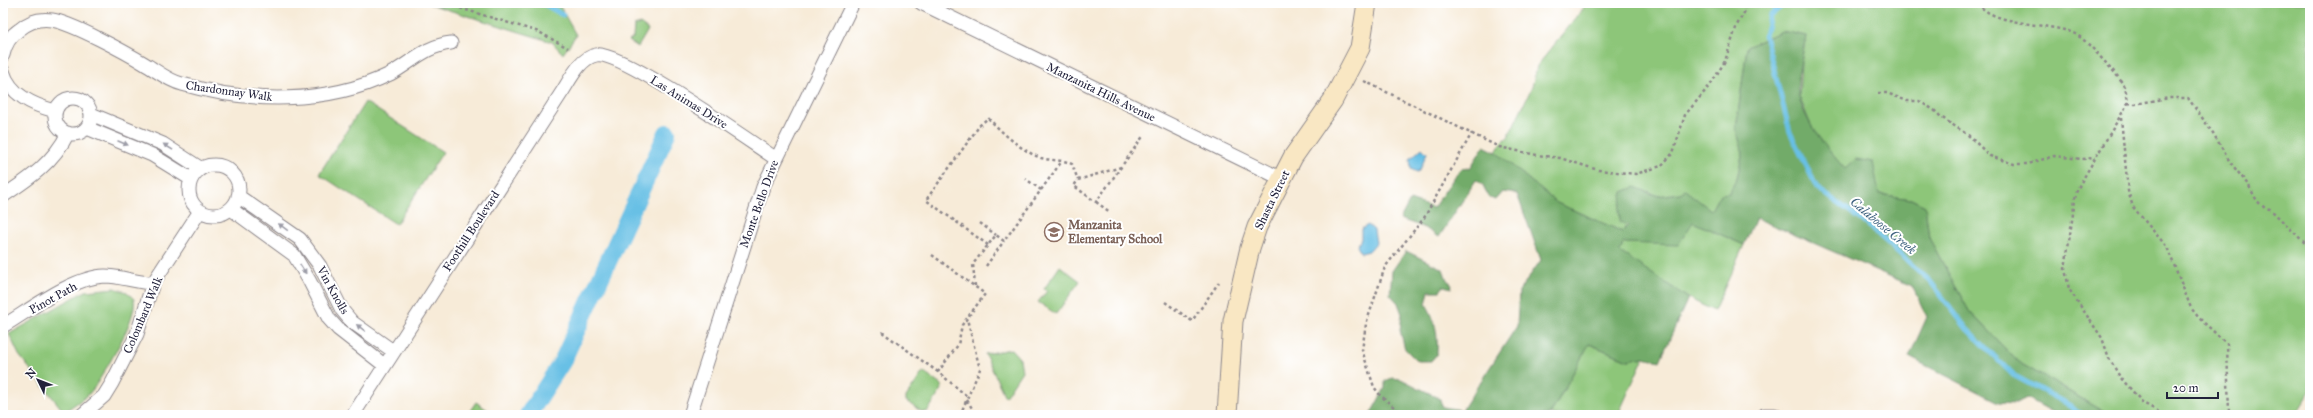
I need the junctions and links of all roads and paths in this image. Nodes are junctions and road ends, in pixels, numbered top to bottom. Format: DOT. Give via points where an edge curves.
graph roads {
  1 [pos="443,3"];
  2 [pos="853,3"];
  3 [pos="920,3"];
  4 [pos="1367,3"];
  5 [pos="1744,3"];
  6 [pos="1978,3"];
  7 [pos="451,43"];
  8 [pos="568,48"];
  9 [pos="598,54"];
  10 [pos="3,55"];
  11 [pos="3,71"];
  12 [pos="1364,81"];
  13 [pos="1878,93"];
  14 [pos="2128,103"];
  15 [pos="55,111"];
  16 [pos="91,114"];
  17 [pos="2121,117"];
  18 [pos="87,128"];
  19 [pos="68,134"];
  20 [pos="1472,134"];
  21 [pos="1144,135"];
  22 [pos="775,158"];
  23 [pos="2095,158"];
  24 [pos="1062,161"];
  25 [pos="1121,167"];
  26 [pos="200,168"];
  27 [pos="191,179"];
  28 [pos="1026,179"];
  29 [pos="1282,179"];
  30 [pos="1078,180"];
  31 [pos="1041,190"];
  32 [pos="3,196"];
  33 [pos="238,196"];
  34 [pos="1096,202"];
  35 [pos="231,209"];
  36 [pos="200,211"];
  37 [pos="1110,212"];
  38 [pos="980,223"];
  39 [pos="996,235"];
  40 [pos="1004,241"];
  41 [pos="988,244"];
  42 [pos="2310,248"];
  43 [pos="932,255"];
  44 [pos="986,266"];
  45 [pos="1219,282"];
  46 [pos="154,283"];
  47 [pos="975,287"];
  48 [pos="1165,302"];
  49 [pos="966,319"];
  50 [pos="3,326"];
  51 [pos="882,332"];
  52 [pos="393,351"];
  53 [pos="384,365"];
  54 [pos="938,372"];
  55 [pos="968,398"];
  56 [pos="82,415"];
  57 [pos="352,415"];
  58 [pos="690,415"];
  59 [pos="960,415"];
  60 [pos="976,415"];
  61 [pos="1227,415"];
  62 [pos="1403,415"];
  63 [pos="1764,415"];
  64 [pos="1775,415"];
  65 [pos="2165,415"];
  66 [pos="2229,415"];
  1 -- 8 [label="path" via="539,32"];
  2 -- 22 [label="street, Monte Bello Drive"];
  3 -- 29 [label="street, Manzanita Hills Avenue"];
  4 -- 29 [label="street, Shasta Street" via="1364,32 1356,55 1333,100 1293,157"];
  5 -- 20 [label="path" via="1745,11 1737,24 1725,61 1711,84 1685,115 1673,153 1661,166 1636,174 1598,170 1560,158 1499,147"];
  6 -- 14 [label="path" via="1991,14 2019,23 2073,33 2092,49 2124,84"];
  7 -- 10 [label="street, Chardonnay Walk" via="424,50 390,73 366,83 338,92 295,99 236,94 181,84 117,48 51,20 31,22 19,29 10,39"];
  9 -- 22 [label="street, Las Animas Drive" via="633,68"];
  9 -- 52 [label="street, Foothill Boulevard" via="584,62 570,81"];
  11 -- 15 [label="street" via="10,86 22,97 40,107"];
  12 -- 20 [label="path"];
  13 -- 23 [label="path" via="1887,93 1907,101 1919,101 1968,136 1990,156 2014,164 2028,164 2054,156"];
  14 -- 17 [label="path"];
  14 -- 42 [label="path" via="2188,98 2214,133 2257,201 2264,208 2270,209"];
  15 -- 16 [label="street" via="63,101 75,98 86,102"];
  15 -- 19 [label="street" via="56,122"];
  16 -- 18 [label="street"];
  26 -- 16 [label="street, one-way" via="163,144"];
  17 -- 23 [label="path"];
  17 -- 66 [label="path" via="2128,191 2133,207 2167,247 2191,308 2228,344"];
  18 -- 19 [label="street" via="78,133"];
  18 -- 27 [label="street, one-way" via="152,155"];
  19 -- 32 [label="street" via="41,170"];
  20 -- 62 [label="path" via="1424,218 1386,267 1366,324 1362,350 1374,387"];
  21 -- 25 [label="path"];
  22 -- 58 [label="street, Monte Bello Drive" via="763,187"];
  23 -- 65 [label="path" via="2076,193 2065,270 2067,281 2074,299 2086,311 2102,338 2109,358 2120,377 2143,403"];
  24 -- 30 [label="path" via="1072,164"];
  24 -- 31 [label="path"];
  24 -- 41 [label="path" via="1045,159 1030,152 1009,138 988,118 980,125 926,200"];
  25 -- 30 [label="path"];
  25 -- 34 [label="path"];
  26 -- 27 [label="street"];
  26 -- 33 [label="street" via="209,165 226,167 237,179"];
  27 -- 36 [label="street" via="189,193 194,206"];
  28 -- 31 [label="path"];
  29 -- 61 [label="street, Shasta Street" via="1257,227 1243,270 1230,342"];
  30 -- 34 [label="path" via="1074,186"];
  31 -- 40 [label="path"];
  33 -- 35 [label="street"];
  52 -- 33 [label="street, Vin Knolls, one-way" via="352,322 342,310 320,266 300,240"];
  34 -- 37 [label="path"];
  35 -- 36 [label="street" via="215,215"];
  35 -- 53 [label="street, Vin Knolls, one-way" via="294,255 329,320"];
  36 -- 46 [label="street, Colombard Walk"];
  38 -- 39 [label="path"];
  39 -- 40 [label="path"];
  39 -- 41 [label="path"];
  40 -- 44 [label="path"];
  41 -- 47 [label="path" via="973,264"];
  43 -- 47 [label="path"];
  45 -- 48 [label="path" via="1192,321"];
  46 -- 50 [label="street, Pinot Path" via="104,276 87,280 66,288"];
  46 -- 56 [label="street, Colombard Walk" via="137,334 112,384 104,396"];
  47 -- 49 [label="path" via="985,294"];
  49 -- 54 [label="path" via="962,325 958,345"];
  49 -- 55 [label="path" via="980,369"];
  51 -- 54 [label="path"];
  52 -- 53 [label="street, Foothill Boulevard"];
  53 -- 57 [label="street, Foothill Boulevard"];
  54 -- 55 [label="path"];
  55 -- 59 [label="path"];
  55 -- 60 [label="path"];
  63 -- 64 [label="street"];
}
